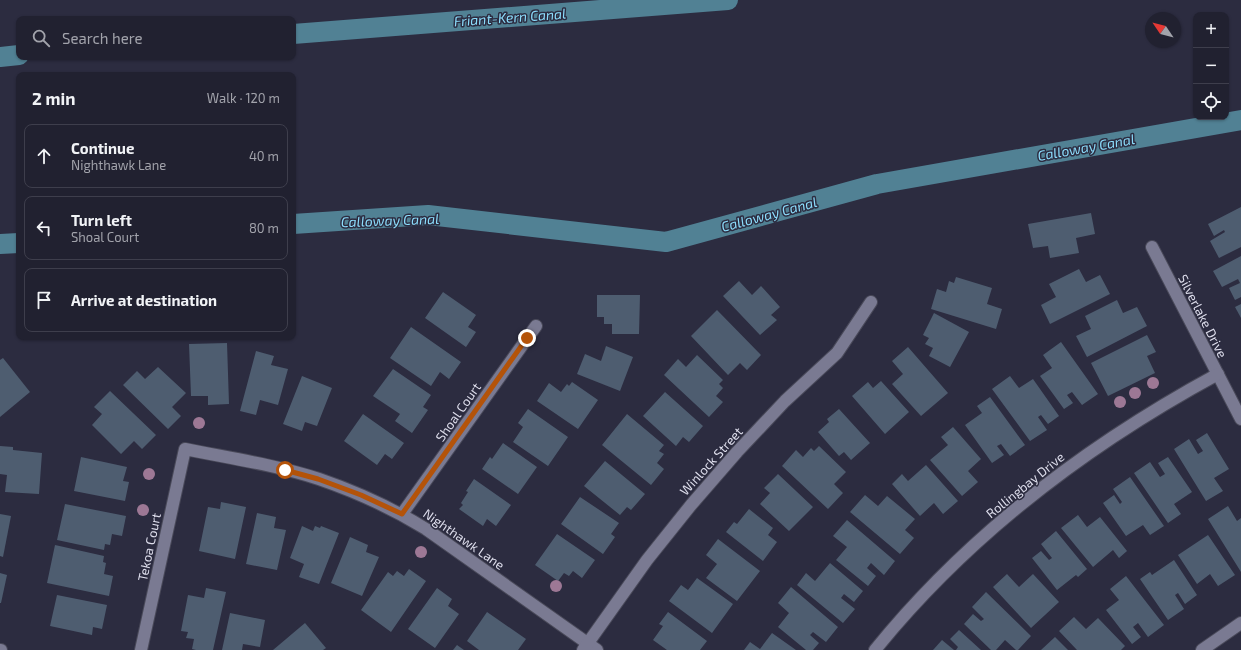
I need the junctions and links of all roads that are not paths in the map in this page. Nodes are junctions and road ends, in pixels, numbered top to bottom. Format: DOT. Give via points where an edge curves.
graph roads {
  1 [pos="1152,247"];
  2 [pos="871,302"];
  3 [pos="536,326"];
  4 [pos="1218,374"];
  5 [pos="1241,419"];
  6 [pos="185,449"];
  7 [pos="402,514"];
  8 [pos="1241,623"];
  9 [pos="590,648"];
  10 [pos="141,650"];
  11 [pos="875,650"];
  12 [pos="1202,650"];
  1 -- 4 [label="street, Silverlake Drive"];
  2 -- 9 [label="street, Winlock Street" via="837,354 769,418 690,505 647,560"];
  3 -- 7 [label="street, Shoal Court"];
  4 -- 5 [label="street, Silverlake Drive"];
  4 -- 11 [label="street, Rollingbay Drive" via="1141,418 1034,493 968,551 907,613"];
  6 -- 7 [label="street, Nighthawk Lane" via="318,479"];
  6 -- 10 [label="street, Tekoa Court"];
  7 -- 9 [label="street, Nighthawk Lane"];
  8 -- 12 [label="street"];
}
